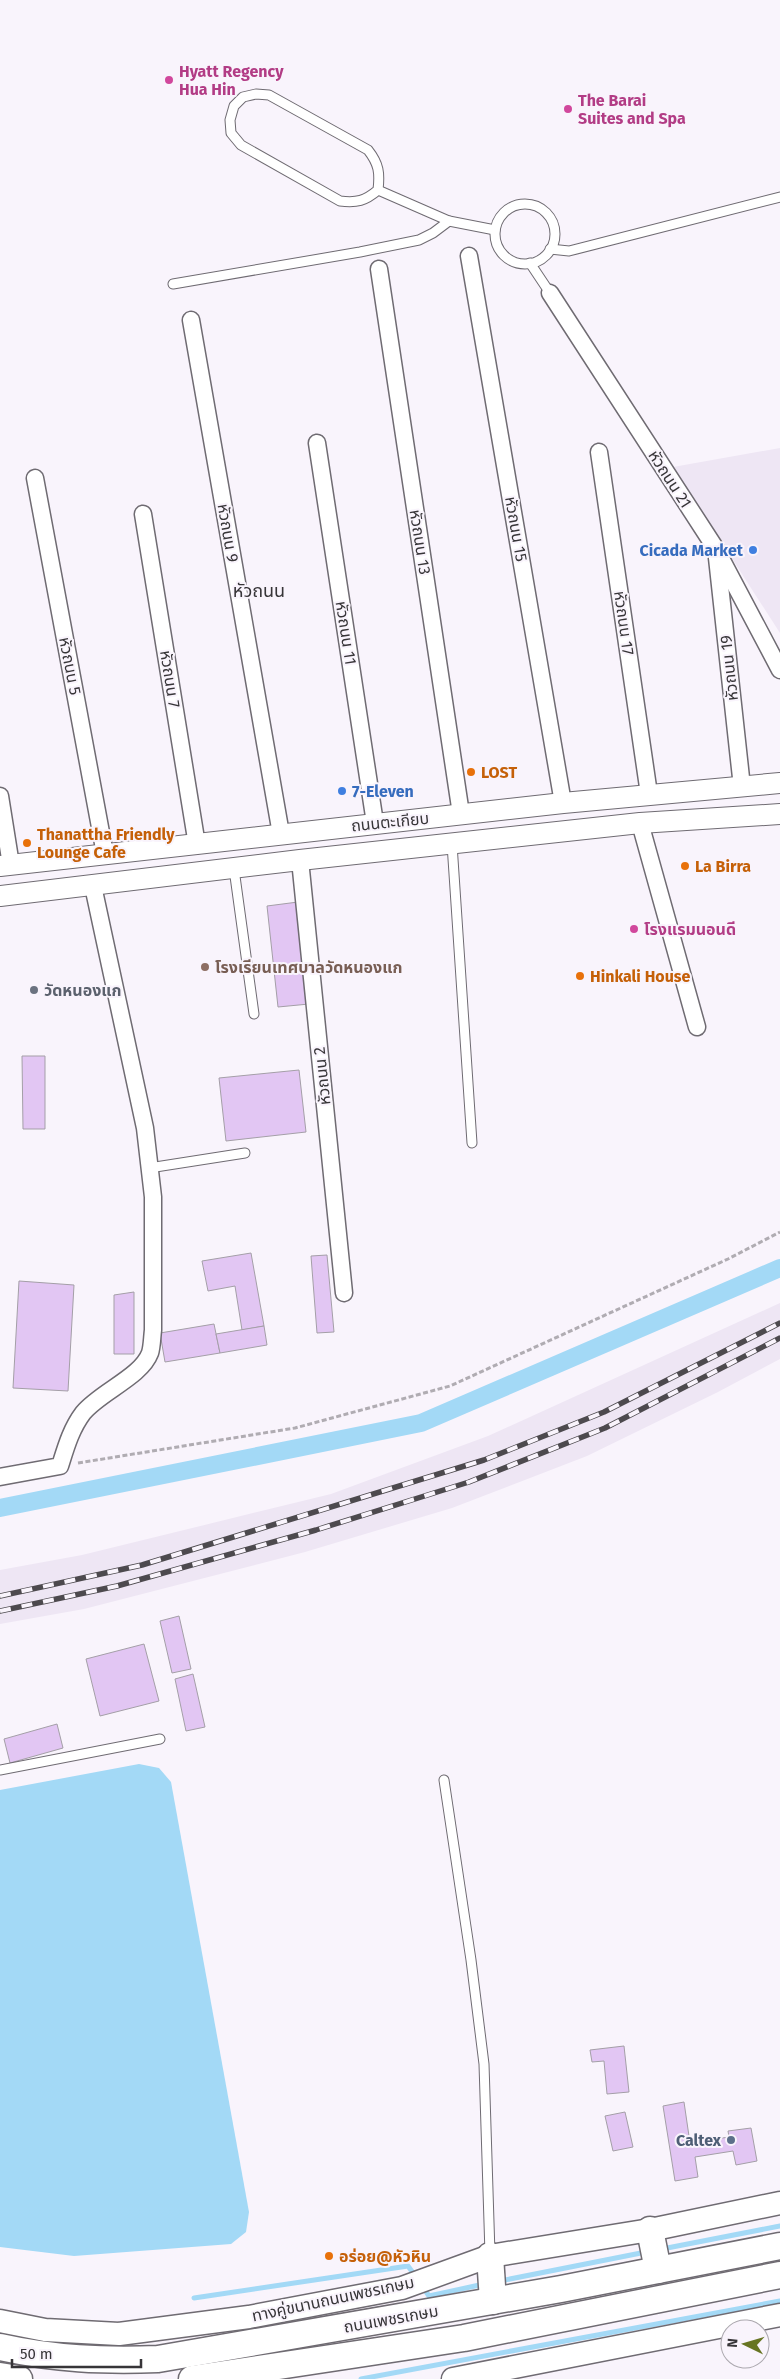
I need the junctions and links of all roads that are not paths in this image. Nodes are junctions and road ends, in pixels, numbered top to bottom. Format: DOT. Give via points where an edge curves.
graph roads {
  1 [pos="378,190"];
  2 [pos="780,196"];
  3 [pos="449,221"];
  4 [pos="495,230"];
  5 [pos="550,249"];
  6 [pos="469,256"];
  7 [pos="530,263"];
  8 [pos="379,269"];
  9 [pos="173,284"];
  10 [pos="550,293"];
  11 [pos="191,320"];
  12 [pos="317,443"];
  13 [pos="599,452"];
  14 [pos="35,478"];
  15 [pos="143,514"];
  16 [pos="716,549"];
  17 [pos="780,670"];
  18 [pos="780,782"];
  19 [pos="742,787"];
  20 [pos="705,790"];
  21 [pos="650,794"];
  22 [pos="0,796"];
  23 [pos="563,803"];
  24 [pos="461,814"];
  25 [pos="780,814"];
  26 [pos="708,819"];
  27 [pos="375,823"];
  28 [pos="640,823"];
  29 [pos="282,834"];
  30 [pos="197,844"];
  31 [pos="452,844"];
  32 [pos="108,853"];
  33 [pos="300,860"];
  34 [pos="5,866"];
  35 [pos="234,869"];
  36 [pos="117,883"];
  37 [pos="93,886"];
  38 [pos="0,896"];
  39 [pos="254,1014"];
  40 [pos="697,1027"];
  41 [pos="472,1143"];
  42 [pos="245,1153"];
  43 [pos="149,1168"];
  44 [pos="344,1293"];
  45 [pos="0,1477"];
  46 [pos="160,1739"];
  47 [pos="0,1770"];
  48 [pos="444,1780"];
  49 [pos="780,2203"];
  50 [pos="780,2246"];
  51 [pos="654,2250"];
  52 [pos="780,2274"];
  53 [pos="492,2281"];
  54 [pos="780,2315"];
  55 [pos="0,2321"];
  56 [pos="0,2347"];
  57 [pos="400,2348"];
  58 [pos="0,2376"];
  59 [pos="19,2379"];
  60 [pos="192,2379"];
  61 [pos="317,2379"];
  62 [pos="453,2379"];
  1 -- 1 [label="lane" via="355,203 340,201 241,146 231,133 234,106 243,97 268,95 368,150 380,172"];
  1 -- 3 [label="lane"];
  2 -- 5 [label="lane" via="569,251"];
  3 -- 4 [label="lane"];
  3 -- 9 [label="lane" via="419,240"];
  4 -- 5 [label="lane" via="498,221 511,207 520,204 539,207 552,221 555,230"];
  4 -- 7 [label="lane" via="504,256 512,261"];
  5 -- 7 [label="lane" via="538,261"];
  6 -- 23 [label="street, หัวถนน 15"];
  7 -- 10 [label="lane"];
  8 -- 24 [label="street, หัวถนน 13"];
  10 -- 16 [label="street, หัวถนน 21"];
  11 -- 29 [label="street, หัวถนน 9"];
  12 -- 27 [label="street, หัวถนน 11"];
  13 -- 21 [label="street, หัวถนน 17"];
  14 -- 32 [label="street, หัวถนน 5"];
  15 -- 30 [label="street, หัวถนน 7"];
  16 -- 17 [label="street, หัวถนน 21"];
  16 -- 19 [label="street, หัวถนน 19"];
  18 -- 19 [label="street, ถนนตะเกียบ"];
  19 -- 20 [label="street, ถนนตะเกียบ"];
  20 -- 21 [label="street, ถนนตะเกียบ"];
  20 -- 26 [label="street"];
  21 -- 23 [label="street, ถนนตะเกียบ"];
  22 -- 34 [label="street"];
  23 -- 24 [label="street, ถนนตะเกียบ"];
  24 -- 27 [label="street, ถนนตะเกียบ"];
  25 -- 26 [label="street, ถนนตะเกียบ"];
  26 -- 28 [label="street, ถนนตะเกียบ"];
  27 -- 29 [label="street, ถนนตะเกียบ"];
  28 -- 31 [label="street, ถนนตะเกียบ"];
  28 -- 40 [label="street"];
  29 -- 30 [label="street, ถนนตะเกียบ"];
  30 -- 32 [label="street, ถนนตะเกียบ"];
  31 -- 33 [label="street, ถนนตะเกียบ"];
  31 -- 41 [label="lane"];
  32 -- 34 [label="street, ถนนตะเกียบ"];
  32 -- 36 [label="street"];
  33 -- 35 [label="street, ถนนตะเกียบ"];
  33 -- 44 [label="street, หัวถนน 2"];
  35 -- 36 [label="street, ถนนตะเกียบ"];
  35 -- 39 [label="lane"];
  36 -- 37 [label="street, ถนนตะเกียบ"];
  37 -- 38 [label="street, ถนนตะเกียบ"];
  37 -- 43 [label="street" via="144,1128"];
  42 -- 43 [label="lane"];
  43 -- 45 [label="street" via="153,1196 151,1352 137,1371 85,1411 72,1430 60,1466"];
  46 -- 47 [label="lane"];
  48 -- 53 [label="lane" via="484,2064"];
  49 -- 51 [label="main road, ทางคู่ขนานถนนเพชรเกษม"];
  50 -- 51 [label="main road, ถนนเพชรเกษม"];
  51 -- 53 [label="main road, ถนนเพชรเกษม"];
  51 -- 53 [label="main road, ทางคู่ขนานถนนเพชรเกษม"];
  52 -- 57 [label="main road, ถนนเพชรเกษม"];
  53 -- 55 [label="main road, ทางคู่ขนานถนนเพชรเกษม" via="402,2288 230,2320 119,2334 45,2330"];
  53 -- 56 [label="main road, ถนนเพชรเกษม" via="158,2359 98,2361"];
  54 -- 62 [label="main road"];
  57 -- 60 [label="main road, ถนนเพชรเกษม"];
  57 -- 61 [label="main road" via="324,2373"];
  58 -- 59 [label="main road"];
}
